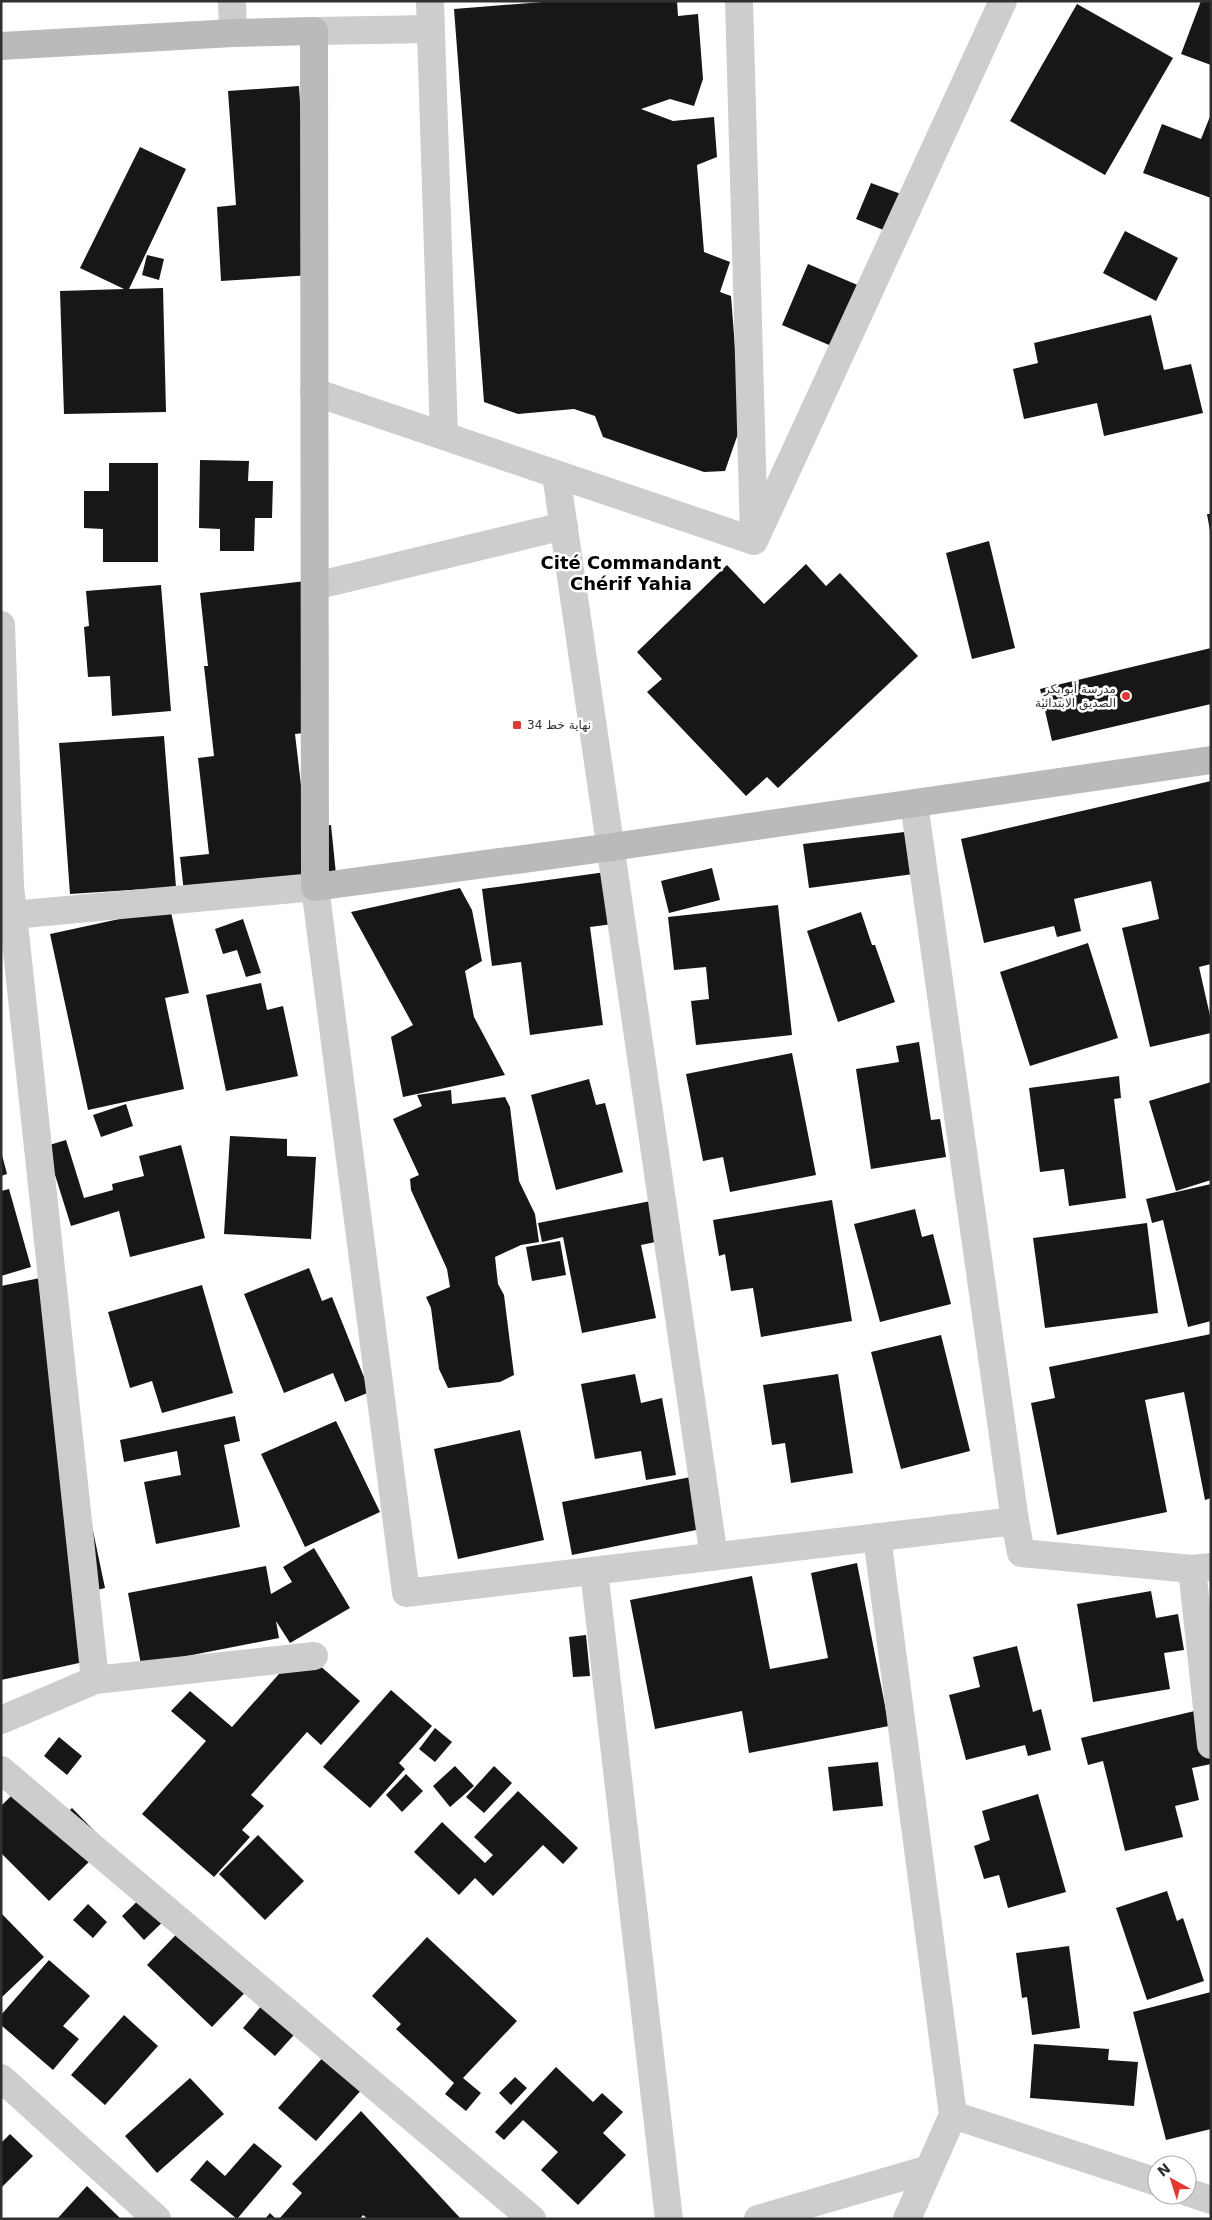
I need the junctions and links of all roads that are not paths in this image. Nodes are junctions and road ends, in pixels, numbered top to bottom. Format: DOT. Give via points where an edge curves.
graph roads {
  1 [pos="232,1"];
  2 [pos="430,1"];
  3 [pos="739,1"];
  4 [pos="1003,1"];
  5 [pos="431,29"];
  6 [pos="314,31"];
  7 [pos="233,33"];
  8 [pos="1,46"];
  9 [pos="314,392"];
  10 [pos="444,436"];
  11 [pos="556,474"];
  12 [pos="564,526"];
  13 [pos="754,541"];
  14 [pos="314,586"];
  15 [pos="1,624"];
  16 [pos="1211,760"];
  17 [pos="914,803"];
  18 [pos="612,848"];
  19 [pos="6,887"];
  20 [pos="315,887"];
  21 [pos="13,915"];
  22 [pos="1015,1521"];
  23 [pos="877,1537"];
  24 [pos="714,1556"];
  25 [pos="1201,1568"];
  26 [pos="594,1571"];
  27 [pos="314,1656"];
  28 [pos="95,1680"];
  29 [pos="1,1720"];
  30 [pos="1211,1745"];
  31 [pos="1,1770"];
  32 [pos="1,2078"];
  33 [pos="953,2115"];
  34 [pos="929,2169"];
  35 [pos="1147,2179"];
  36 [pos="1197,2195"];
  37 [pos="1211,2200"];
  38 [pos="157,2219"];
  39 [pos="532,2219"];
  40 [pos="669,2219"];
  41 [pos="758,2219"];
  42 [pos="907,2219"];
  1 -- 7 [label="street"];
  2 -- 5 [label="street"];
  3 -- 13 [label="street"];
  4 -- 13 [label="street"];
  5 -- 6 [label="street"];
  5 -- 10 [label="street"];
  6 -- 7 [label="street"];
  6 -- 9 [label="street"];
  7 -- 8 [label="street"];
  9 -- 10 [label="street"];
  9 -- 14 [label="street"];
  10 -- 11 [label="street"];
  11 -- 12 [label="street"];
  11 -- 13 [label="street"];
  12 -- 14 [label="street"];
  12 -- 18 [label="street"];
  14 -- 20 [label="street"];
  15 -- 19 [label="street"];
  16 -- 17 [label="street"];
  17 -- 18 [label="street"];
  17 -- 22 [label="street"];
  18 -- 20 [label="street"];
  18 -- 24 [label="street"];
  19 -- 21 [label="street"];
  20 -- 21 [label="street"];
  20 -- 26 [label="street" via="406,1593"];
  21 -- 28 [label="street"];
  22 -- 23 [label="street"];
  22 -- 25 [label="street" via="1021,1553"];
  23 -- 24 [label="street"];
  23 -- 33 [label="street"];
  24 -- 26 [label="street"];
  25 -- 30 [label="street"];
  26 -- 40 [label="street"];
  27 -- 28 [label="street"];
  28 -- 29 [label="street"];
  31 -- 39 [label="street"];
  32 -- 38 [label="street"];
  33 -- 34 [label="street"];
  33 -- 35 [label="street"];
  34 -- 41 [label="street"];
  34 -- 42 [label="street"];
  36 -- 37 [label="street"];
}
